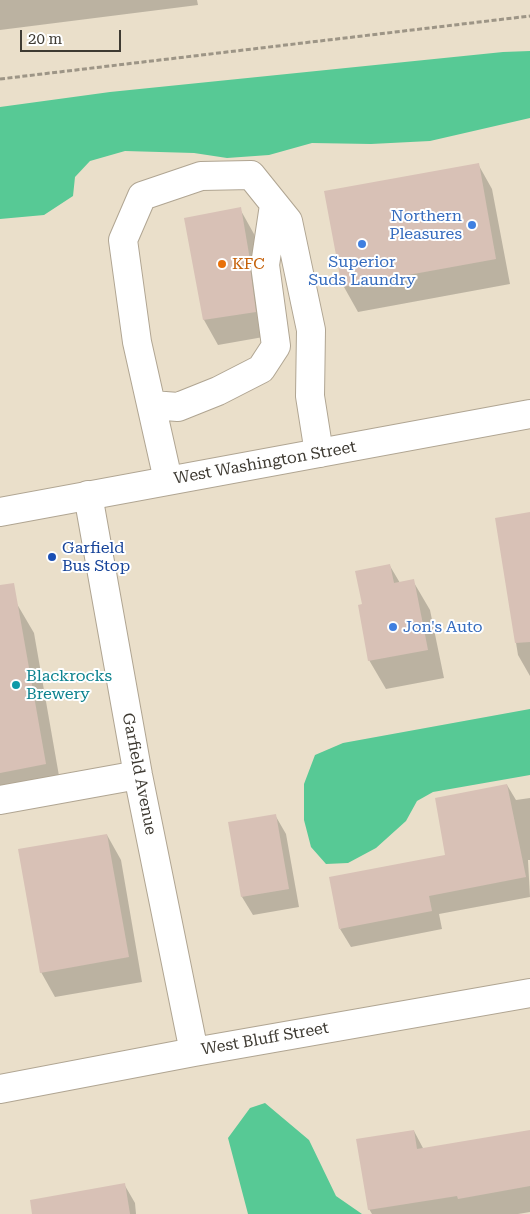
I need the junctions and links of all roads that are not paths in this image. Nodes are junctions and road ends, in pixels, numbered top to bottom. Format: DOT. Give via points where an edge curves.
graph roads {
  1 [pos="274,205"];
  2 [pos="152,405"];
  3 [pos="530,414"];
  4 [pos="319,453"];
  5 [pos="168,480"];
  6 [pos="88,495"];
  7 [pos="0,512"];
  8 [pos="138,775"];
  9 [pos="0,800"];
  10 [pos="530,993"];
  11 [pos="194,1052"];
  12 [pos="0,1089"];
  1 -- 2 [label="street" via="265,265 276,346 261,369 218,391 178,407"];
  1 -- 2 [label="street" via="251,175 201,176 142,196 123,240 137,342"];
  1 -- 4 [label="street" via="288,221 311,330 310,396"];
  2 -- 5 [label="street"];
  3 -- 4 [label="street, West Washington Street"];
  4 -- 5 [label="street, West Washington Street"];
  5 -- 6 [label="street, West Washington Street"];
  6 -- 7 [label="street, West Washington Street"];
  6 -- 8 [label="street, Garfield Avenue"];
  8 -- 9 [label="street"];
  8 -- 11 [label="street, Garfield Avenue"];
  10 -- 11 [label="street, West Bluff Street"];
  11 -- 12 [label="street, West Bluff Street"];
}
